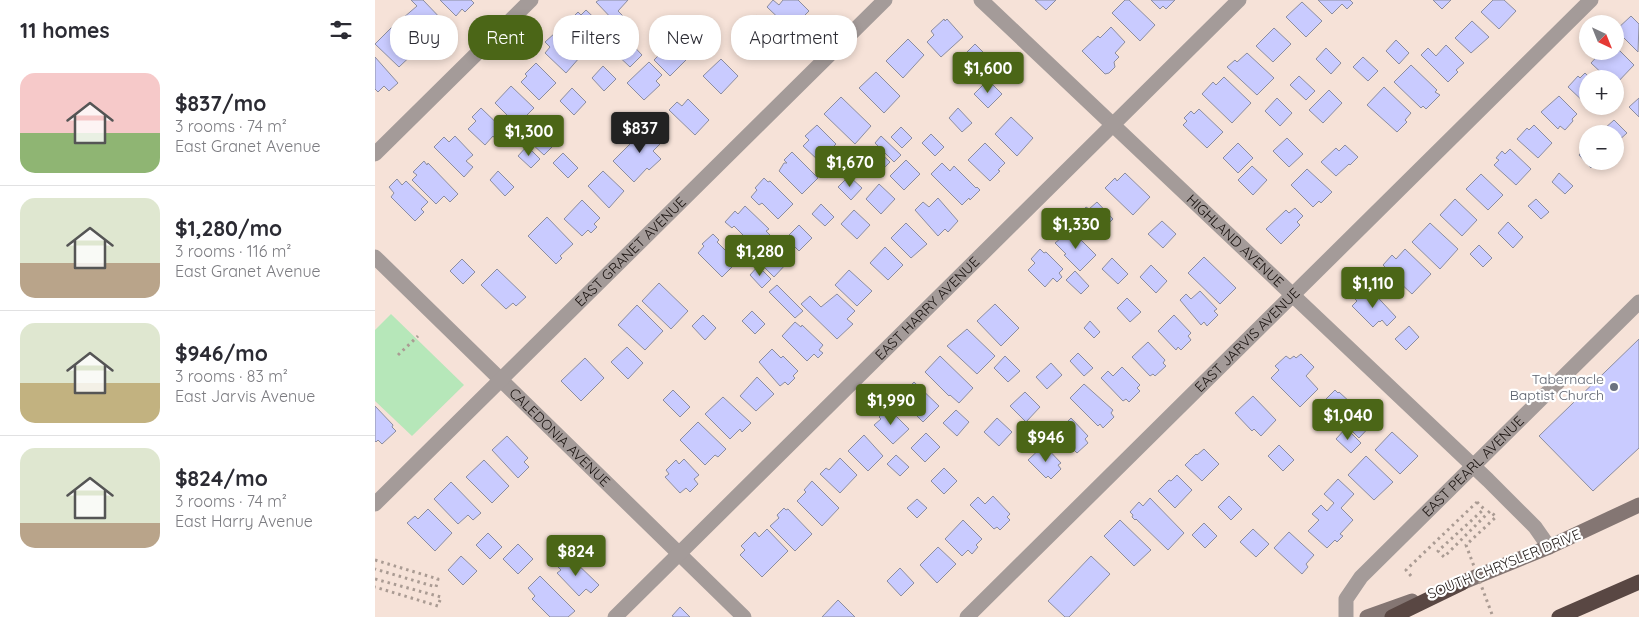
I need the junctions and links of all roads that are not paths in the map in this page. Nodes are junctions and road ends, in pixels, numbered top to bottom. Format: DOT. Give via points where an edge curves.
graph roads {
  1 [pos="531,0"];
  2 [pos="885,0"];
  3 [pos="981,0"];
  4 [pos="1239,0"];
  5 [pos="1591,0"];
  6 [pos="1113,124"];
  7 [pos="375,154"];
  8 [pos="375,257"];
  9 [pos="1293,296"];
  10 [pos="1639,302"];
  11 [pos="501,380"];
  12 [pos="1472,466"];
  13 [pos="375,504"];
  14 [pos="1639,505"];
  15 [pos="1549,547"];
  16 [pos="679,553"];
  17 [pos="1639,582"];
  18 [pos="1462,583"];
  19 [pos="615,617"];
  20 [pos="744,617"];
  21 [pos="967,617"];
  22 [pos="1346,617"];
  23 [pos="1367,617"];
  24 [pos="1392,617"];
  25 [pos="1559,617"];
  1 -- 7 [label="street"];
  2 -- 11 [label="street, EAST GRANET AVENUE"];
  3 -- 6 [label="street, HIGHLAND AVENUE"];
  4 -- 6 [label="street, EAST HARRY AVENUE"];
  5 -- 9 [label="street, EAST JARVIS AVENUE"];
  6 -- 9 [label="street, HIGHLAND AVENUE"];
  6 -- 16 [label="street, EAST HARRY AVENUE"];
  8 -- 11 [label="street, CALEDONIA AVENUE"];
  9 -- 12 [label="street, HIGHLAND AVENUE"];
  9 -- 21 [label="street, EAST JARVIS AVENUE"];
  10 -- 12 [label="street, EAST PEARL AVENUE"];
  11 -- 13 [label="street, EAST GRANET AVENUE"];
  11 -- 16 [label="street, CALEDONIA AVENUE"];
  12 -- 15 [label="street, HIGHLAND AVENUE" via="1535,527"];
  12 -- 22 [label="street, EAST PEARL AVENUE" via="1361,578 1346,599"];
  14 -- 15 [label="main road, SOUTH CHRYSLER DRIVE"];
  15 -- 18 [label="main road, SOUTH CHRYSLER DRIVE"];
  16 -- 19 [label="street, EAST HARRY AVENUE"];
  16 -- 20 [label="street, CALEDONIA AVENUE"];
  17 -- 25 [label="highway"];
  18 -- 23 [label="main road, SOUTH CHRYSLER DRIVE"];
  18 -- 24 [label="highway"];
}
